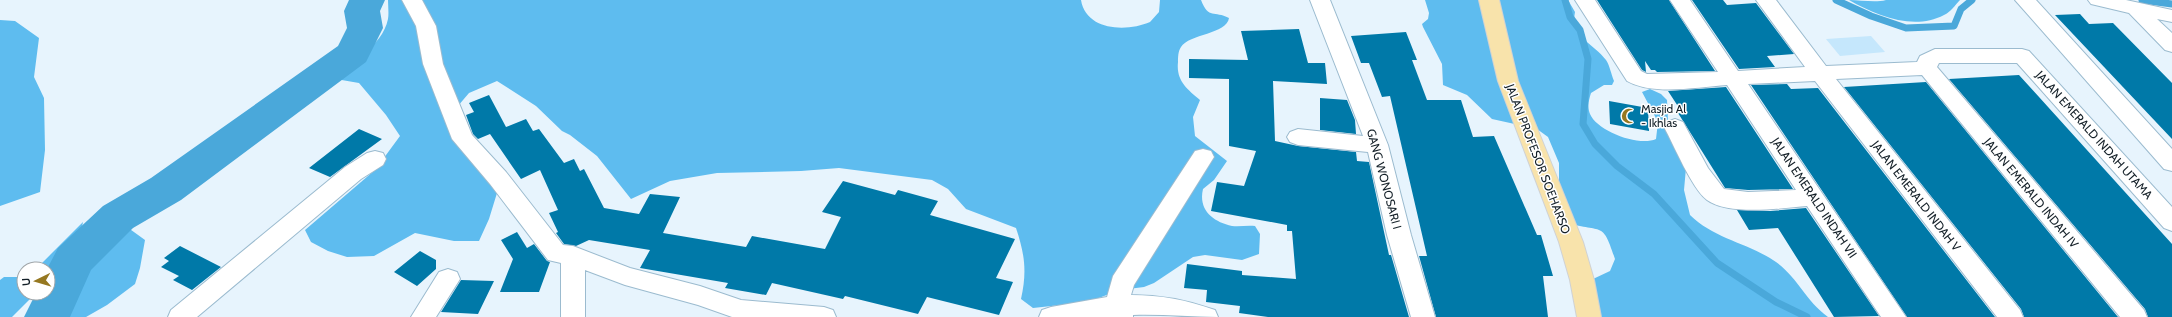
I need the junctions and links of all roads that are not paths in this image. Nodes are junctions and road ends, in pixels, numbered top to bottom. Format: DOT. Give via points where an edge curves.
graph roads {
  1 [pos="412,0"];
  2 [pos="1320,0"];
  3 [pos="1489,0"];
  4 [pos="1585,0"];
  5 [pos="1680,0"];
  6 [pos="1766,0"];
  7 [pos="2025,0"];
  8 [pos="2098,0"];
  9 [pos="2135,8"];
  10 [pos="2172,16"];
  11 [pos="2172,45"];
  12 [pos="1927,68"];
  13 [pos="1821,74"];
  14 [pos="1734,79"];
  15 [pos="1675,127"];
  16 [pos="1298,137"];
  17 [pos="1377,145"];
  18 [pos="1203,158"];
  19 [pos="375,159"];
  20 [pos="2172,163"];
  21 [pos="1814,197"];
  22 [pos="2172,222"];
  23 [pos="574,255"];
  24 [pos="448,279"];
  25 [pos="1119,311"];
  26 [pos="180,317"];
  27 [pos="423,317"];
  28 [pos="573,317"];
  29 [pos="824,317"];
  30 [pos="1051,317"];
  31 [pos="1206,317"];
  32 [pos="1423,317"];
  33 [pos="1589,317"];
  34 [pos="1894,317"];
  35 [pos="2011,317"];
  36 [pos="2135,317"];
  1 -- 23 [label="street" via="426,26 433,64 463,139 498,178 556,254"];
  2 -- 17 [label="street, GANG WONOSARI I"];
  3 -- 33 [label="main road, JALAN PROFESOR SOEHARSO" via="1508,81 1570,242 1582,280"];
  4 -- 14 [label="street" via="1634,76 1643,81"];
  5 -- 14 [label="street, JALAN EMERALD INDAH VII"];
  6 -- 13 [label="street, JALAN EMERALD INDAH V"];
  7 -- 20 [label="street"];
  8 -- 9 [label="street"];
  9 -- 10 [label="street"];
  9 -- 11 [label="street"];
  12 -- 13 [label="street"];
  12 -- 22 [label="street, JALAN EMERALD INDAH UTAMA" via="1927,61 1935,56 2012,54 2026,58 2104,149"];
  12 -- 36 [label="street, JALAN EMERALD INDAH IV"];
  13 -- 14 [label="street"];
  13 -- 35 [label="street, JALAN EMERALD INDAH V"];
  14 -- 21 [label="street, JALAN EMERALD INDAH VII"];
  15 -- 21 [label="street" via="1708,185 1723,198 1737,200"];
  16 -- 17 [label="street"];
  17 -- 32 [label="street, GANG WONOSARI I"];
  18 -- 25 [label="street" via="1122,283"];
  19 -- 26 [label="street" via="353,173"];
  21 -- 34 [label="street, JALAN EMERALD INDAH VII"];
  23 -- 28 [label="street"];
  23 -- 29 [label="street" via="624,276 700,296 741,310"];
  24 -- 27 [label="street"];
  25 -- 30 [label="street"];
  25 -- 31 [label="street" via="1178,308"];
}
